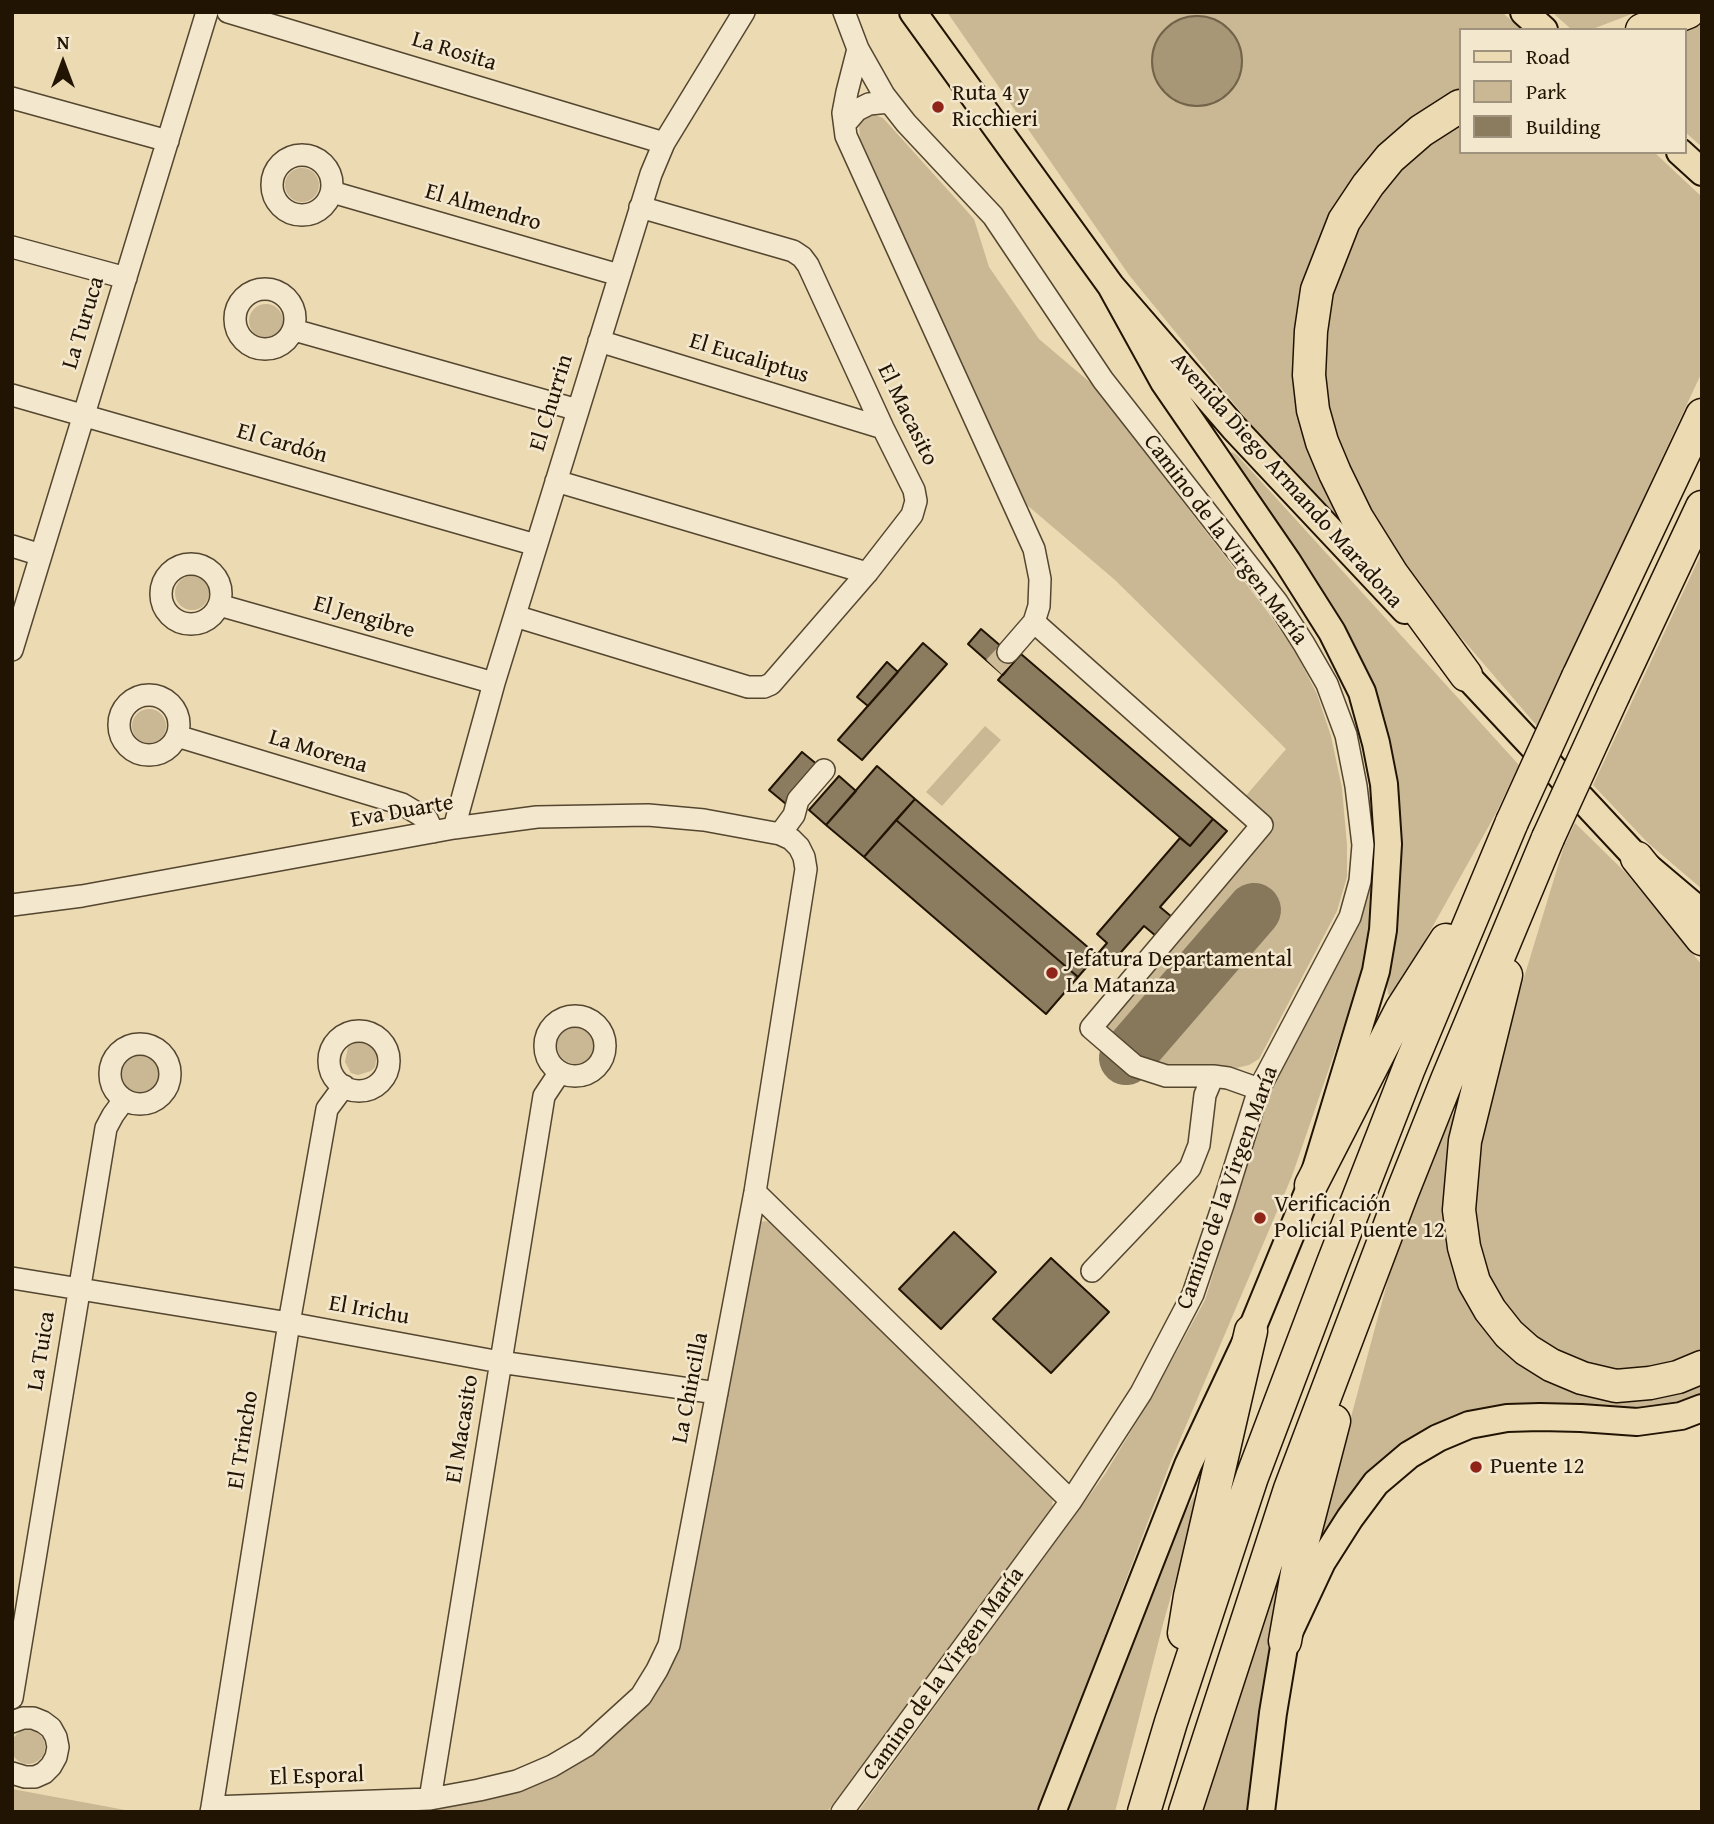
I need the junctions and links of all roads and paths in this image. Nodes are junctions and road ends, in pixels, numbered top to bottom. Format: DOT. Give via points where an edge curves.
graph roads {
  1 [pos="207,12"];
  2 [pos="228,12"];
  3 [pos="744,12"];
  4 [pos="844,12"];
  5 [pos="913,12"];
  6 [pos="1524,12"];
  7 [pos="1688,12"];
  8 [pos="1542,28"];
  9 [pos="1647,28"];
  10 [pos="858,50"];
  11 [pos="12,98"];
  12 [pos="889,102"];
  13 [pos="1458,107"];
  14 [pos="845,124"];
  15 [pos="167,141"];
  16 [pos="664,143"];
  17 [pos="1682,154"];
  18 [pos="1702,172"];
  19 [pos="332,192"];
  20 [pos="640,207"];
  21 [pos="12,247"];
  22 [pos="619,275"];
  23 [pos="126,278"];
  24 [pos="1111,286"];
  25 [pos="293,330"];
  26 [pos="599,341"];
  27 [pos="12,395"];
  28 [pos="578,410"];
  29 [pos="84,415"];
  30 [pos="1702,415"];
  31 [pos="883,428"];
  32 [pos="556,481"];
  33 [pos="1702,507"];
  34 [pos="536,545"];
  35 [pos="12,546"];
  36 [pos="41,555"];
  37 [pos="867,573"];
  38 [pos="219,605"];
  39 [pos="514,616"];
  40 [pos="1034,622"];
  41 [pos="12,650"];
  42 [pos="1007,652"];
  43 [pos="1466,675"];
  44 [pos="494,683"];
  45 [pos="177,736"];
  46 [pos="824,770"];
  47 [pos="444,830"];
  48 [pos="780,834"];
  49 [pos="799,847"];
  50 [pos="1637,858"];
  51 [pos="1492,867"];
  52 [pos="12,905"];
  53 [pos="1517,911"];
  54 [pos="1702,913"];
  55 [pos="1702,939"];
  56 [pos="560,1072"];
  57 [pos="1213,1076"];
  58 [pos="344,1086"];
  59 [pos="1258,1089"];
  60 [pos="124,1100"];
  61 [pos="1311,1185"];
  62 [pos="755,1192"];
  63 [pos="1092,1271"];
  64 [pos="12,1278"];
  65 [pos="79,1288"];
  66 [pos="1354,1316"];
  67 [pos="289,1324"];
  68 [pos="1251,1331"];
  69 [pos="500,1362"];
  70 [pos="1702,1367"];
  71 [pos="717,1393"];
  72 [pos="1702,1408"];
  73 [pos="1071,1501"];
  74 [pos="1285,1640"];
  75 [pos="13,1697"];
  76 [pos="33,1718"];
  77 [pos="12,1722"];
  78 [pos="1171,1722"];
  79 [pos="12,1773"];
  80 [pos="430,1798"];
  81 [pos="211,1809"];
  82 [pos="842,1812"];
  83 [pos="1052,1812"];
  84 [pos="1144,1812"];
  85 [pos="1185,1812"];
  86 [pos="1261,1812"];
  1 -- 15 [label="street, La Turuca"];
  2 -- 16 [label="street, La Rosita"];
  3 -- 16 [label="street, El Churrin"];
  4 -- 10 [label="street, Camino de la Virgen María"];
  5 -- 24 [label="main road, Avenida Diego Armando Maradona"];
  6 -- 8 [label="main road"];
  7 -- 9 [label="highway"];
  10 -- 12 [label="street, Camino de la Virgen María"];
  10 -- 14 [label="street" via="846,92"];
  11 -- 15 [label="street"];
  12 -- 14 [label="street" via="857,110"];
  12 -- 59 [label="street, Camino de la Virgen María" via="993,216 1103,380 1277,602 1327,684 1346,735 1356,786 1363,845 1360,881 1350,917"];
  13 -- 43 [label="highway" via="1390,158 1344,221 1317,290 1309,375 1322,442 1357,517 1392,574"];
  14 -- 40 [label="street" via="846,136 1034,549 1040,579"];
  15 -- 23 [label="street, La Turuca"];
  16 -- 20 [label="street, El Churrin"];
  17 -- 18 [label="main road"];
  19 -- 22 [label="street, El Almendro"];
  20 -- 22 [label="street, El Churrin"];
  20 -- 31 [label="street, El Macasito" via="802,257"];
  21 -- 23 [label="street"];
  22 -- 26 [label="street, El Churrin"];
  23 -- 29 [label="street, La Turuca"];
  24 -- 43 [label="main road, Avenida Diego Armando Maradona" via="1234,428"];
  24 -- 61 [label="main road" via="1164,382 1332,632 1362,692 1377,743 1388,844 1383,930 1376,971"];
  25 -- 28 [label="street"];
  26 -- 28 [label="street, El Churrin"];
  26 -- 31 [label="street, El Eucaliptus"];
  27 -- 29 [label="street, El Cardón"];
  28 -- 32 [label="street, El Churrin"];
  29 -- 34 [label="street, El Cardón"];
  29 -- 36 [label="street, La Turuca"];
  30 -- 51 [label="highway, bridge"];
  31 -- 37 [label="street, El Macasito" via="916,501 912,515"];
  32 -- 34 [label="street, El Churrin"];
  32 -- 37 [label="street"];
  33 -- 53 [label="highway, bridge"];
  34 -- 39 [label="street, El Churrin"];
  35 -- 36 [label="street"];
  36 -- 41 [label="street, La Turuca"];
  37 -- 39 [label="street, El Macasito" via="764,687 748,687"];
  38 -- 44 [label="street, El Jengibre"];
  39 -- 44 [label="street, El Churrin"];
  40 -- 42 [label="street"];
  40 -- 57 [label="street" via="1262,825 1091,1028 1135,1066 1166,1076"];
  43 -- 50 [label="main road, Avenida Diego Armando Maradona"];
  44 -- 47 [label="street, El Churrin"];
  45 -- 47 [label="street, La Morena" via="401,804"];
  46 -- 48 [label="street" via="798,800"];
  47 -- 48 [label="street, Eva Duarte" via="537,817 648,815"];
  47 -- 52 [label="street, Eva Duarte"];
  48 -- 49 [label="street, Eva Duarte"];
  49 -- 62 [label="street, La Chincilla" via="806,869"];
  50 -- 54 [label="main road, Avenida Diego Armando Maradona"];
  50 -- 55 [label="highway"];
  51 -- 61 [label="highway" via="1401,1010"];
  51 -- 78 [label="highway" via="1409,1068 1252,1477"];
  53 -- 66 [label="highway"];
  53 -- 70 [label="highway" via="1503,992 1465,1141 1460,1210 1474,1282 1490,1310 1527,1350 1582,1378 1616,1386 1650,1383"];
  56 -- 69 [label="street, El Macasito" via="544,1096"];
  57 -- 59 [label="street"];
  57 -- 63 [label="street" via="1190,1168"];
  58 -- 67 [label="street, El Trincho" via="327,1109"];
  59 -- 73 [label="street, Camino de la Virgen María" via="1193,1294 1141,1393"];
  60 -- 65 [label="street, La Tuica" via="106,1128"];
  61 -- 68 [label="main road"];
  62 -- 71 [label="street, La Chincilla"];
  62 -- 73 [label="street"];
  64 -- 65 [label="street, El Irichu"];
  65 -- 67 [label="street, El Irichu"];
  65 -- 75 [label="street, La Tuica"];
  66 -- 74 [label="highway" via="1333,1428 1301,1544"];
  66 -- 85 [label="highway" via="1290,1489"];
  67 -- 69 [label="street, El Irichu"];
  67 -- 81 [label="street, El Trincho"];
  68 -- 78 [label="highway" via="1190,1597"];
  68 -- 83 [label="main road" via="1188,1465"];
  69 -- 71 [label="street, El Irichu"];
  69 -- 80 [label="street, El Macasito"];
  71 -- 80 [label="street, La Chincilla" via="668,1645 641,1696 586,1746 552,1766 517,1781"];
  72 -- 74 [label="main road" via="1637,1422 1507,1418 1469,1425 1438,1438 1409,1455 1377,1483 1350,1518 1322,1562"];
  73 -- 82 [label="street, Camino de la Virgen María"];
  74 -- 86 [label="main road"];
  75 -- 76 [label="street"];
  76 -- 77 [label="street"];
  76 -- 79 [label="street" via="51,1728 57,1757 35,1777"];
  78 -- 84 [label="highway"];
  80 -- 81 [label="street, El Esporal"];
}
